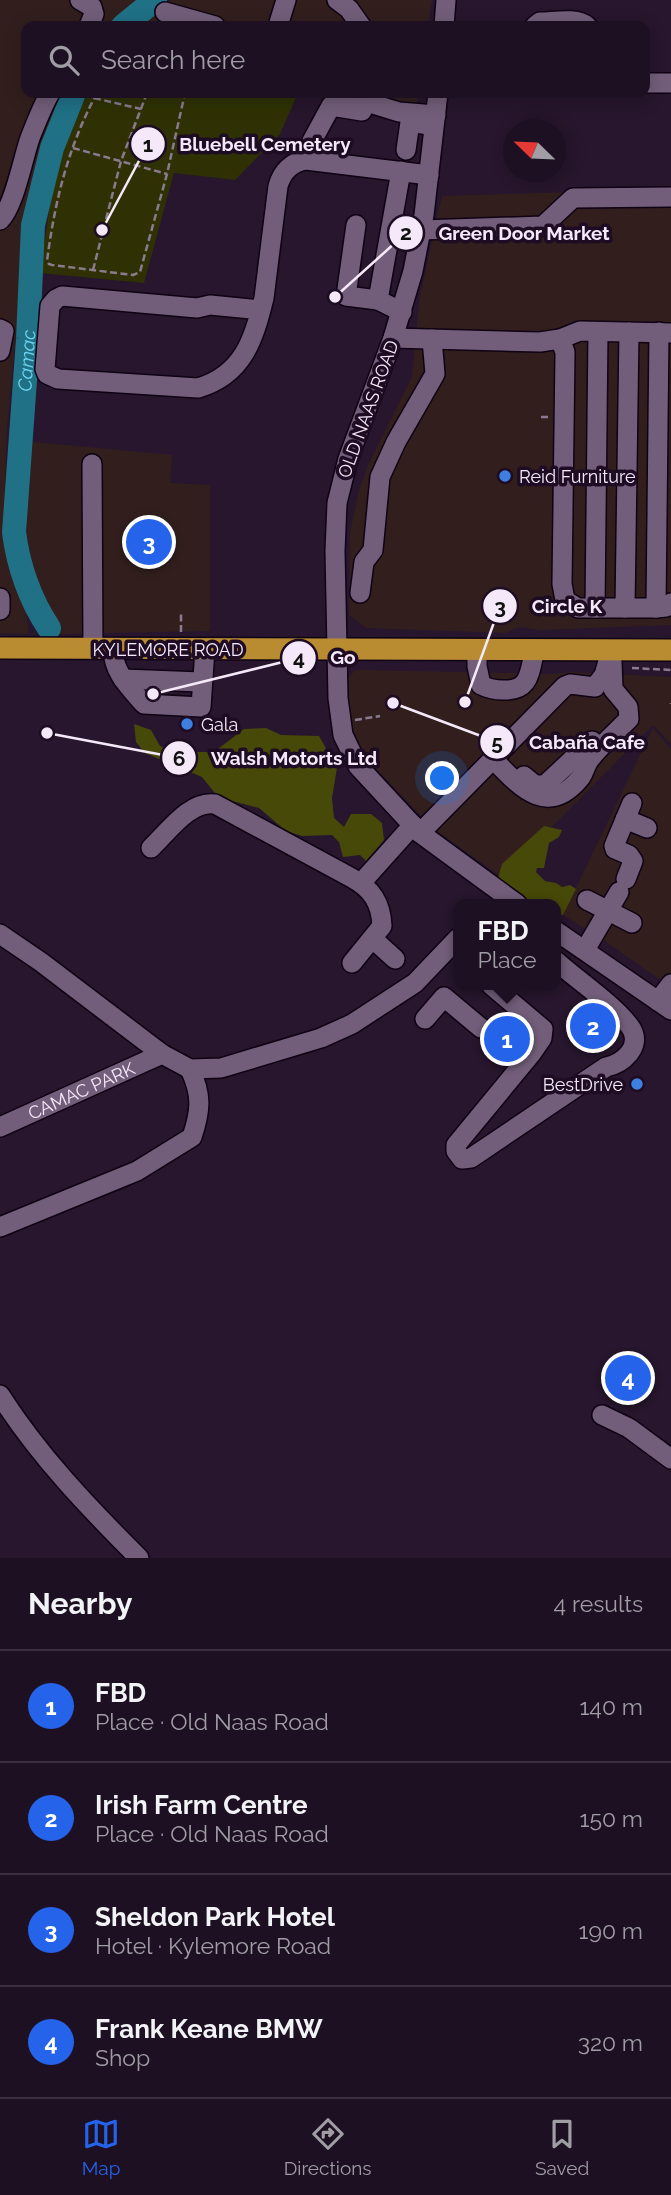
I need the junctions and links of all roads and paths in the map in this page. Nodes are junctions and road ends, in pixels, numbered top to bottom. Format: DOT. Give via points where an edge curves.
graph roads {
  1 [pos="80,0"];
  2 [pos="286,0"];
  3 [pos="337,0"];
  4 [pos="446,0"];
  5 [pos="166,12"];
  6 [pos="91,21"];
  7 [pos="198,21"];
  8 [pos="280,21"];
  9 [pos="357,21"];
  10 [pos="444,21"];
  11 [pos="650,83"];
  12 [pos="671,83"];
  13 [pos="48,98"];
  14 [pos="94,98"];
  15 [pos="145,98"];
  16 [pos="184,98"];
  17 [pos="353,98"];
  18 [pos="437,98"];
  19 [pos="141,109"];
  20 [pos="363,111"];
  21 [pos="435,121"];
  22 [pos="73,148"];
  23 [pos="406,150"];
  24 [pos="121,160"];
  25 [pos="312,160"];
  26 [pos="401,171"];
  27 [pos="167,174"];
  28 [pos="429,175"];
  29 [pos="671,197"];
  30 [pos="0,220"];
  31 [pos="356,225"];
  32 [pos="421,230"];
  33 [pos="92,271"];
  34 [pos="378,300"];
  35 [pos="261,310"];
  36 [pos="402,312"];
  37 [pos="0,329"];
  38 [pos="598,332"];
  39 [pos="629,332"];
  40 [pos="665,333"];
  41 [pos="393,338"];
  42 [pos="432,339"];
  43 [pos="560,339"];
  44 [pos="0,351"];
  45 [pos="92,464"];
  46 [pos="360,593"];
  47 [pos="0,597"];
  48 [pos="663,606"];
  49 [pos="595,608"];
  50 [pos="625,608"];
  51 [pos="0,610"];
  52 [pos="0,648"];
  53 [pos="103,649"];
  54 [pos="205,649"];
  55 [pos="338,649"];
  56 [pos="477,650"];
  57 [pos="535,650"];
  58 [pos="611,651"];
  59 [pos="670,656"];
  60 [pos="630,668"];
  61 [pos="604,688"];
  62 [pos="555,696"];
  63 [pos="380,716"];
  64 [pos="342,723"];
  65 [pos="618,730"];
  66 [pos="494,760"];
  67 [pos="647,828"];
  68 [pos="416,829"];
  69 [pos="151,848"];
  70 [pos="361,883"];
  71 [pos="492,898"];
  72 [pos="587,900"];
  73 [pos="608,911"];
  74 [pos="632,923"];
  75 [pos="0,934"];
  76 [pos="373,939"];
  77 [pos="561,939"];
  78 [pos="453,943"];
  79 [pos="585,950"];
  80 [pos="395,959"];
  81 [pos="352,963"];
  82 [pos="561,965"];
  83 [pos="415,983"];
  84 [pos="671,984"];
  85 [pos="497,990"];
  86 [pos="664,1006"];
  87 [pos="481,1028"];
  88 [pos="162,1054"];
  89 [pos="190,1069"];
  90 [pos="0,1127"];
  91 [pos="0,1227"];
  92 [pos="0,1395"];
  93 [pos="602,1415"];
  94 [pos="671,1459"];
  95 [pos="139,1558"];
  1 -- 6 [label="street" via="92,7"];
  2 -- 8 [label="street"];
  3 -- 9 [label="street"];
  4 -- 10 [label="street"];
  5 -- 7 [label="street"];
  11 -- 12 [label="street"];
  13 -- 30 [label="street"];
  14 -- 19 [label="path"];
  14 -- 22 [label="path"];
  15 -- 19 [label="path"];
  16 -- 27 [label="path"];
  17 -- 21 [label="street"];
  18 -- 21 [label="street, OLD NAAS ROAD"];
  19 -- 24 [label="path"];
  20 -- 25 [label="street" via="331,106 312,141"];
  21 -- 23 [label="street" via="410,122"];
  21 -- 28 [label="street, OLD NAAS ROAD"];
  22 -- 24 [label="path"];
  22 -- 33 [label="path" via="59,189 47,261"];
  24 -- 27 [label="path"];
  24 -- 33 [label="path"];
  25 -- 26 [label="street"];
  25 -- 35 [label="street" via="296,162 280,178"];
  26 -- 28 [label="street"];
  26 -- 34 [label="street"];
  27 -- 33 [label="path" via="139,272"];
  28 -- 32 [label="street, OLD NAAS ROAD"];
  29 -- 32 [label="street" via="573,198 543,226"];
  31 -- 34 [label="street" via="346,296"];
  32 -- 36 [label="street, OLD NAAS ROAD"];
  34 -- 36 [label="street"];
  35 -- 35 [label="street" via="241,360 198,388 58,379 45,369 50,306 62,296"];
  36 -- 41 [label="street, OLD NAAS ROAD"];
  37 -- 44 [label="street" via="4,331"];
  38 -- 39 [label="street"];
  38 -- 43 [label="street" via="580,331"];
  38 -- 49 [label="street"];
  39 -- 40 [label="street"];
  39 -- 50 [label="street"];
  40 -- 48 [label="street"];
  41 -- 42 [label="street"];
  41 -- 55 [label="street, OLD NAAS ROAD" via="348,459 337,503"];
  42 -- 43 [label="street"];
  42 -- 46 [label="street" via="435,374 380,477 373,550 364,562"];
  43 -- 49 [label="street" via="565,352 563,594 571,606"];
  45 -- 53 [label="street"];
  47 -- 51 [label="street"];
  48 -- 50 [label="street"];
  49 -- 50 [label="street"];
  52 -- 53 [label="main road, KYLEMORE ROAD"];
  53 -- 54 [label="main road, KYLEMORE ROAD"];
  53 -- 54 [label="street" via="127,685 201,688"];
  54 -- 55 [label="main road, KYLEMORE ROAD"];
  55 -- 56 [label="main road, KYLEMORE ROAD"];
  55 -- 64 [label="street, OLD NAAS ROAD"];
  56 -- 57 [label="main road, KYLEMORE ROAD"];
  56 -- 57 [label="street" via="481,685 489,690 516,691 527,682"];
  57 -- 58 [label="main road, KYLEMORE ROAD"];
  58 -- 59 [label="main road, KYLEMORE ROAD"];
  58 -- 61 [label="street"];
  59 -- 60 [label="path"];
  61 -- 62 [label="street" via="567,684"];
  61 -- 65 [label="street" via="624,701 630,712"];
  62 -- 65 [label="street" via="541,721 513,753 515,767 530,782 542,786 594,738"];
  62 -- 66 [label="street"];
  63 -- 64 [label="path"];
  64 -- 68 [label="street, OLD NAAS ROAD" via="358,766"];
  65 -- 66 [label="street" via="589,759 581,776 554,798 525,788"];
  66 -- 68 [label="street"];
  67 -- 73 [label="street" via="628,811 614,846 633,861"];
  68 -- 70 [label="street"];
  68 -- 71 [label="street, OLD NAAS ROAD"];
  69 -- 70 [label="street" via="194,807 215,804"];
  70 -- 76 [label="street" via="382,914 382,926"];
  72 -- 73 [label="street"];
  73 -- 74 [label="street"];
  73 -- 79 [label="street"];
  75 -- 88 [label="street"];
  76 -- 80 [label="street"];
  76 -- 81 [label="street"];
  77 -- 79 [label="street"];
  78 -- 83 [label="street"];
  79 -- 86 [label="street"];
  82 -- 85 [label="street" via="631,1029 634,1037 629,1056 471,1158 462,1159 457,1145 542,1038 543,1029"];
  83 -- 87 [label="street" via="429,1013 444,997"];
  83 -- 89 [label="street" via="375,1011 321,1038 221,1068"];
  84 -- 86 [label="street"];
  88 -- 89 [label="street"];
  88 -- 90 [label="street, CAMAC PARK"];
  89 -- 91 [label="street" via="198,1086 200,1113 192,1137 136,1171"];
  92 -- 95 [label="street" via="75,1494"];
  93 -- 94 [label="street" via="629,1428"];
}
